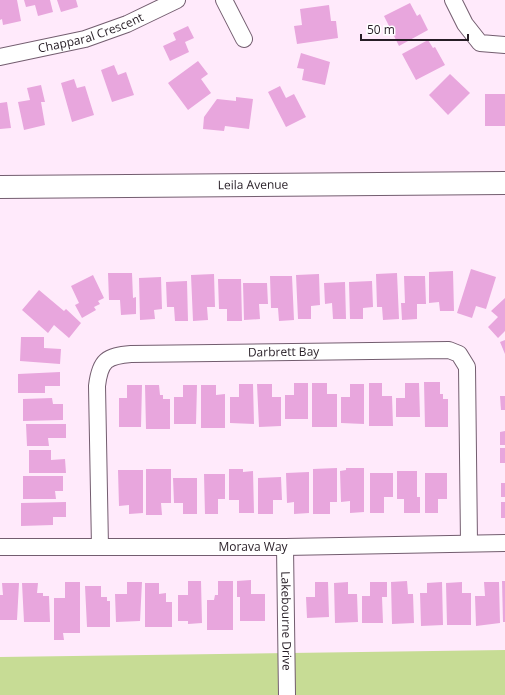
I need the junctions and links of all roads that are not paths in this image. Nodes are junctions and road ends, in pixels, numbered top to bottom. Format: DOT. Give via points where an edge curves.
graph roads {
  1 [pos="177,0"];
  2 [pos="224,0"];
  3 [pos="453,0"];
  4 [pos="244,39"];
  5 [pos="505,45"];
  6 [pos="0,57"];
  7 [pos="505,183"];
  8 [pos="0,187"];
  9 [pos="505,543"];
  10 [pos="469,544"];
  11 [pos="0,547"];
  12 [pos="100,547"];
  13 [pos="285,547"];
  14 [pos="287,695"];
  1 -- 6 [label="street, Chapparal Crescent" via="126,24 85,39"];
  2 -- 4 [label="street"];
  3 -- 5 [label="street" via="465,24 480,43"];
  7 -- 8 [label="street, Leila Avenue"];
  9 -- 10 [label="street, Morava Way"];
  10 -- 12 [label="street, Darbrett Bay" via="467,367 459,354 450,350 114,355 104,361 98,372"];
  10 -- 13 [label="street, Morava Way"];
  11 -- 12 [label="street, Morava Way"];
  12 -- 13 [label="street, Morava Way"];
  13 -- 14 [label="street, Lakebourne Drive"];
}
